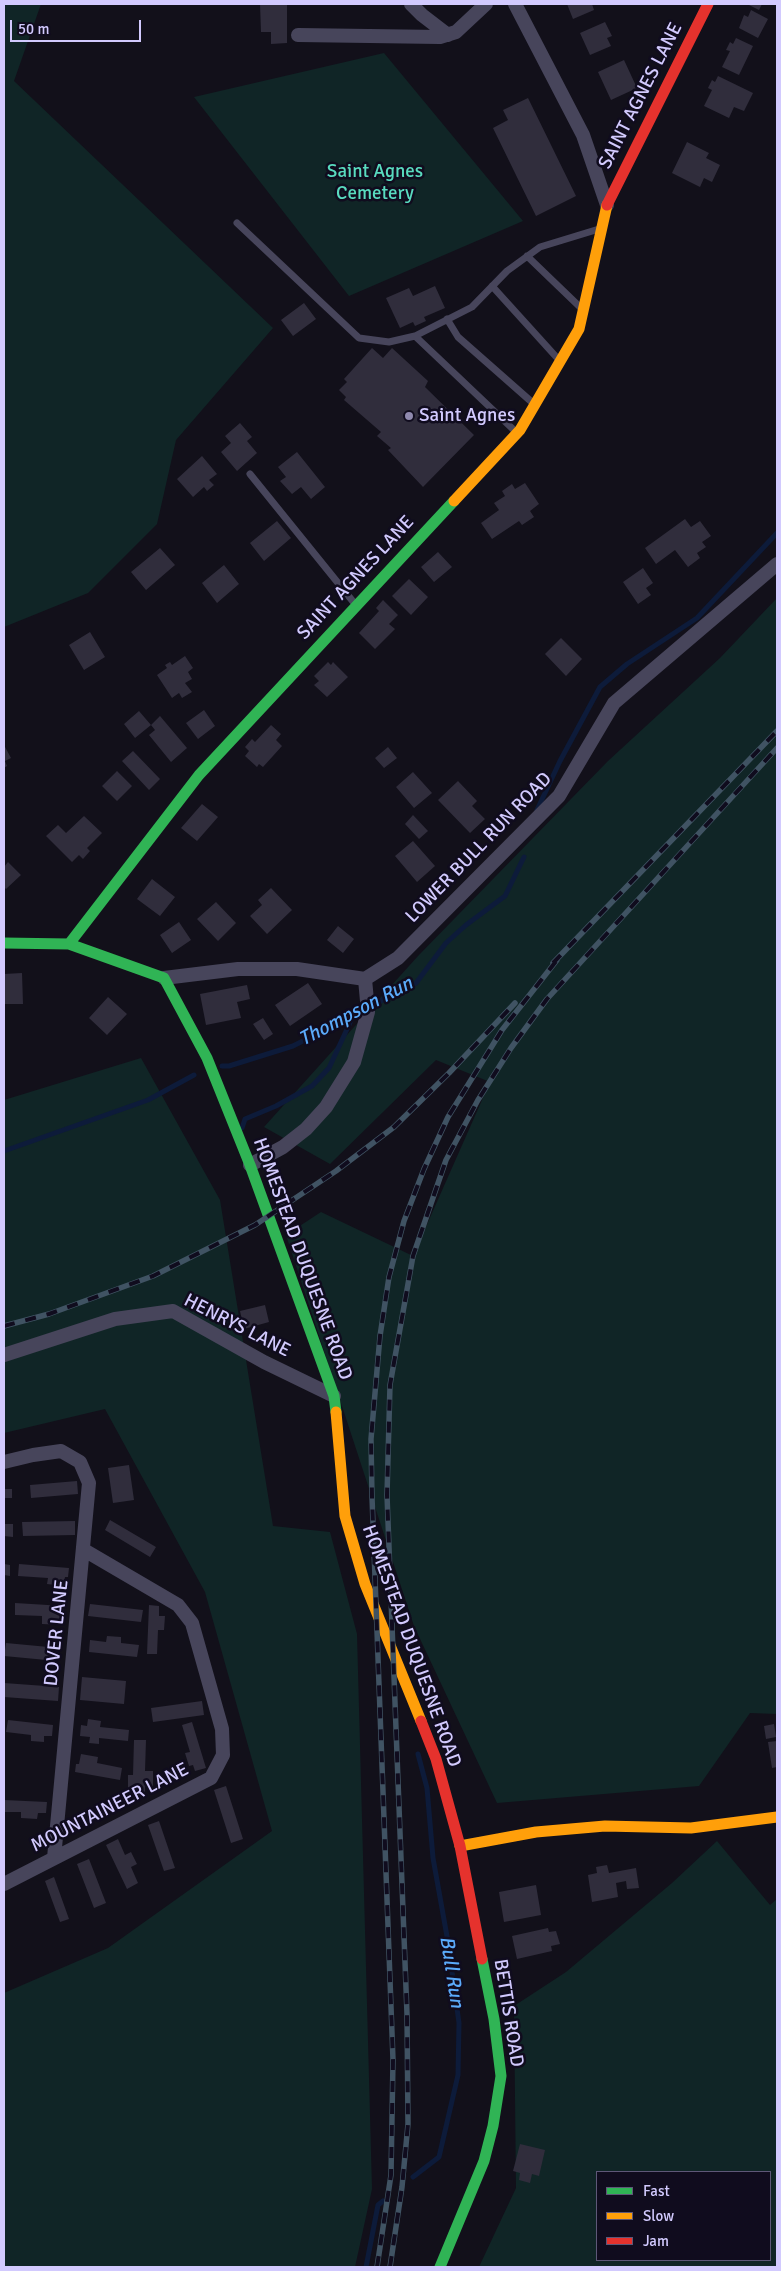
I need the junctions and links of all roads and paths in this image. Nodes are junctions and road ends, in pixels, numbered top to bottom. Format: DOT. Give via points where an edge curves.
graph roads {
  1 [pos="411,4"];
  2 [pos="486,4"];
  3 [pos="515,4"];
  4 [pos="708,4"];
  5 [pos="298,35"];
  6 [pos="448,35"];
  7 [pos="608,205"];
  8 [pos="237,223"];
  9 [pos="602,228"];
  10 [pos="527,256"];
  11 [pos="492,286"];
  12 [pos="583,310"];
  13 [pos="447,319"];
  14 [pos="415,336"];
  15 [pos="560,361"];
  16 [pos="535,404"];
  17 [pos="517,433"];
  18 [pos="250,474"];
  19 [pos="777,564"];
  20 [pos="356,606"];
  21 [pos="4,943"];
  22 [pos="69,944"];
  23 [pos="164,978"];
  24 [pos="365,979"];
  25 [pos="250,1165"];
  26 [pos="4,1355"];
  27 [pos="334,1396"];
  28 [pos="4,1462"];
  29 [pos="84,1550"];
  30 [pos="777,1817"];
  31 [pos="460,1846"];
  32 [pos="54,1858"];
  33 [pos="4,1884"];
  34 [pos="440,2267"];
  1 -- 6 [label="street"];
  2 -- 6 [label="street" via="456,32"];
  3 -- 7 [label="street, SAINT AGNES LANE" via="583,135"];
  4 -- 7 [label="street, SAINT AGNES LANE"];
  5 -- 6 [label="street"];
  7 -- 9 [label="street, SAINT AGNES LANE"];
  8 -- 14 [label="lane" via="359,338 389,342"];
  9 -- 10 [label="lane" via="540,247"];
  9 -- 12 [label="street, SAINT AGNES LANE"];
  10 -- 11 [label="lane"];
  10 -- 12 [label="lane"];
  11 -- 13 [label="lane" via="472,307"];
  11 -- 15 [label="lane"];
  12 -- 15 [label="street, SAINT AGNES LANE" via="579,329"];
  13 -- 14 [label="lane"];
  13 -- 16 [label="lane" via="458,337"];
  14 -- 17 [label="lane"];
  15 -- 16 [label="street, SAINT AGNES LANE"];
  16 -- 17 [label="street, SAINT AGNES LANE"];
  17 -- 20 [label="street, SAINT AGNES LANE"];
  18 -- 20 [label="lane"];
  19 -- 24 [label="street, LOWER BULL RUN ROAD" via="614,704 559,796 398,958"];
  20 -- 22 [label="street, SAINT AGNES LANE" via="199,775"];
  21 -- 22 [label="street"];
  22 -- 23 [label="street"];
  23 -- 24 [label="street" via="238,969 297,969"];
  23 -- 25 [label="street, HOMESTEAD DUQUESNE ROAD" via="207,1058"];
  24 -- 25 [label="street" via="367,1006 354,1062 326,1107 306,1129 284,1147"];
  25 -- 27 [label="street, HOMESTEAD DUQUESNE ROAD"];
  26 -- 27 [label="street, HENRYS LANE" via="115,1320 173,1311 264,1362"];
  27 -- 31 [label="street, HOMESTEAD DUQUESNE ROAD" via="345,1516 365,1584 436,1759"];
  28 -- 29 [label="street, DOVER LANE" via="61,1451 80,1462 89,1483"];
  29 -- 32 [label="street, DOVER LANE"];
  29 -- 32 [label="street, MOUNTAINEER LANE" via="178,1605 192,1623 221,1722 223,1755 211,1778"];
  30 -- 31 [label="street" via="691,1828 595,1827 536,1832"];
  31 -- 34 [label="street, BETTIS ROAD" via="494,2019 501,2076 484,2161"];
  32 -- 33 [label="street, MOUNTAINEER LANE"];
}
